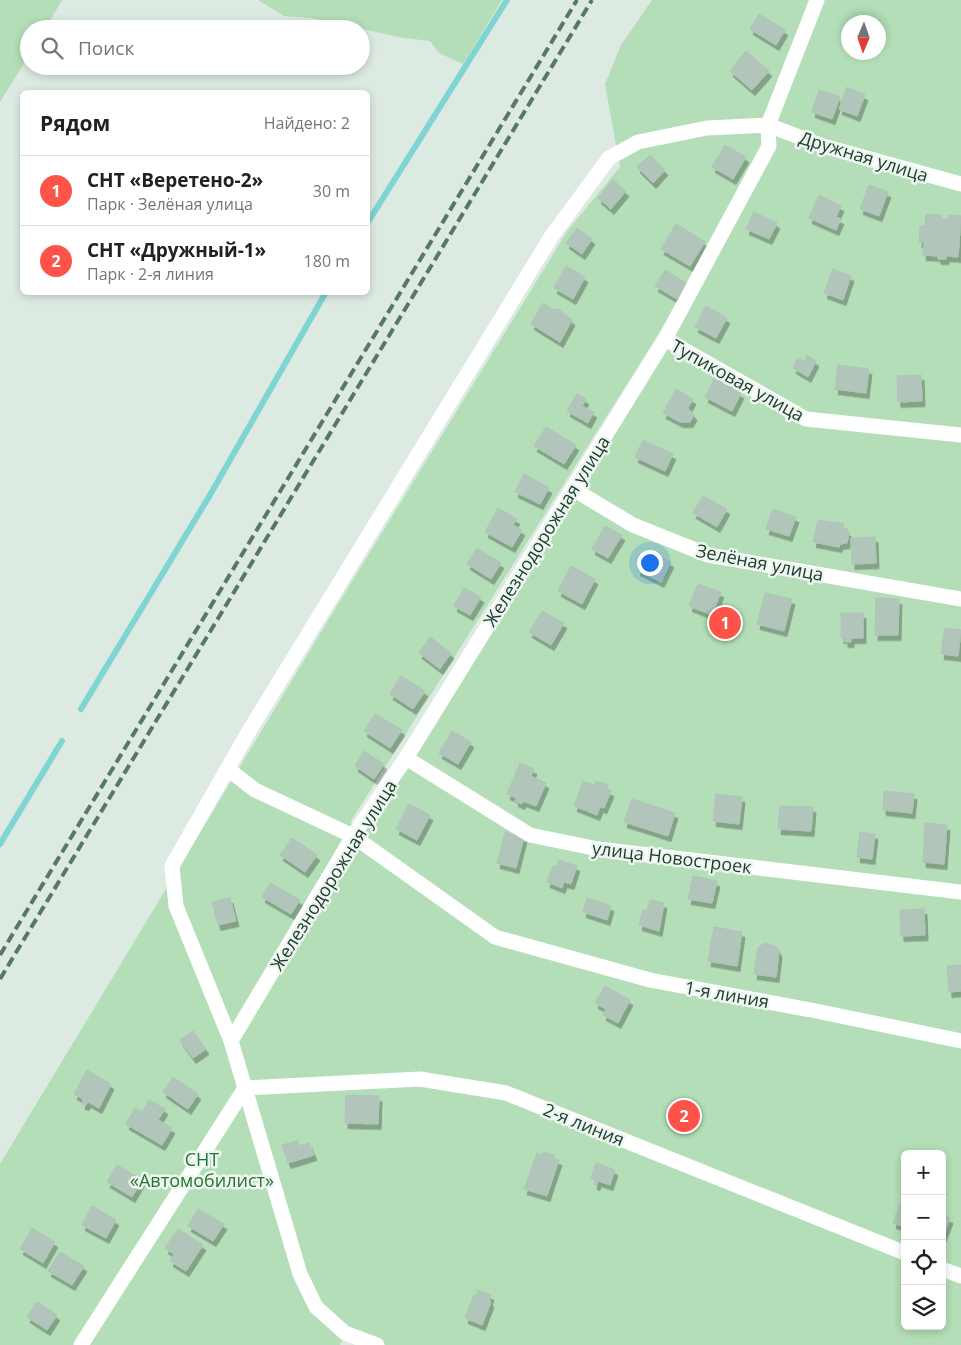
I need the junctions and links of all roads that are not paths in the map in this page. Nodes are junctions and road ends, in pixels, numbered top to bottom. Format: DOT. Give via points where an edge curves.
graph roads {
  1 [pos="817,0"];
  2 [pos="768,125"];
  3 [pos="961,184"];
  4 [pos="665,339"];
  5 [pos="961,435"];
  6 [pos="573,488"];
  7 [pos="961,599"];
  8 [pos="406,758"];
  9 [pos="228,770"];
  10 [pos="353,836"];
  11 [pos="961,892"];
  12 [pos="231,1041"];
  13 [pos="961,1041"];
  14 [pos="245,1088"];
  15 [pos="901,1252"];
  16 [pos="946,1270"];
  17 [pos="961,1276"];
  18 [pos="80,1345"];
  19 [pos="377,1345"];
  1 -- 2 [label="street, Железнодорожная улица"];
  2 -- 3 [label="street, Дружная улица" via="823,146"];
  2 -- 4 [label="street, Железнодорожная улица" via="769,146"];
  2 -- 9 [label="street" via="698,129 638,142 609,158 550,237"];
  4 -- 5 [label="street, Тупиковая улица" via="806,419"];
  4 -- 6 [label="street, Железнодорожная улица"];
  6 -- 7 [label="street, Зелёная улица" via="633,525 708,555"];
  6 -- 8 [label="street, Железнодорожная улица"];
  8 -- 10 [label="street, Железнодорожная улица"];
  8 -- 11 [label="street, улица Новостроек" via="530,835 598,849"];
  9 -- 10 [label="street, 1-я линия" via="255,790"];
  9 -- 12 [label="street" via="172,866 176,906"];
  10 -- 12 [label="street, Железнодорожная улица"];
  10 -- 13 [label="street, 1-я линия" via="495,937 650,980 816,1010"];
  12 -- 14 [label="street"];
  14 -- 15 [label="street, 2-я линия" via="420,1079 506,1093"];
  14 -- 18 [label="street"];
  14 -- 19 [label="street" via="300,1274 316,1306 345,1333"];
  16 -- 17 [label="street"];
}
